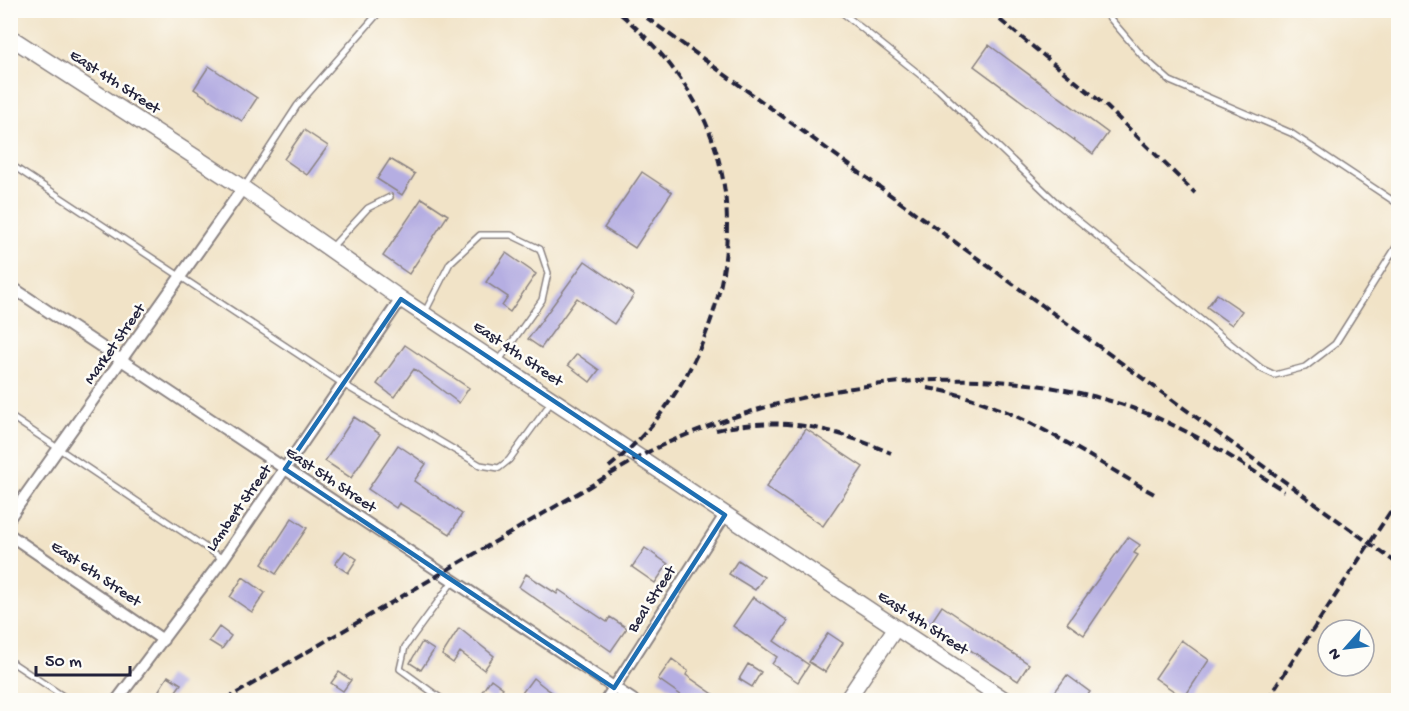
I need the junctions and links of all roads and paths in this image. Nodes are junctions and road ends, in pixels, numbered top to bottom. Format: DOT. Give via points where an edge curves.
graph roads {
  1 [pos="381,10"];
  2 [pos="839,10"];
  3 [pos="1103,10"];
  4 [pos="10,37"];
  5 [pos="10,164"];
  6 [pos="243,188"];
  7 [pos="390,197"];
  8 [pos="1398,204"];
  9 [pos="1398,244"];
  10 [pos="330,249"];
  11 [pos="182,276"];
  12 [pos="10,286"];
  13 [pos="401,299"];
  14 [pos="424,314"];
  15 [pos="123,361"];
  16 [pos="497,363"];
  17 [pos="343,384"];
  18 [pos="552,400"];
  19 [pos="10,416"];
  20 [pos="60,448"];
  21 [pos="285,469"];
  22 [pos="725,515"];
  23 [pos="10,517"];
  24 [pos="10,535"];
  25 [pos="223,559"];
  26 [pos="453,580"];
  27 [pos="896,628"];
  28 [pos="163,640"];
  29 [pos="10,661"];
  30 [pos="614,688"];
  31 [pos="69,700"];
  32 [pos="117,700"];
  33 [pos="443,700"];
  34 [pos="606,700"];
  35 [pos="633,700"];
  36 [pos="847,700"];
  37 [pos="1005,700"];
  1 -- 6 [label="lane" via="297,106"];
  2 -- 9 [label="lane" via="939,90 1060,207 1262,369 1275,375 1305,367 1335,344"];
  3 -- 8 [label="lane" via="1144,58 1170,81 1291,133"];
  4 -- 6 [label="main road, East 4th Street"];
  5 -- 11 [label="lane"];
  6 -- 10 [label="main road, East 4th Street"];
  6 -- 11 [label="street, Market Street"];
  7 -- 10 [label="lane" via="368,208"];
  10 -- 13 [label="main road, East 4th Street"];
  11 -- 15 [label="street, Market Street"];
  11 -- 17 [label="lane"];
  12 -- 15 [label="street, East 5th Street"];
  13 -- 14 [label="main road, East 4th Street"];
  13 -- 17 [label="street, Lambert Street"];
  14 -- 16 [label="main road, East 4th Street"];
  14 -- 16 [label="lane" via="450,263 480,235 511,235 540,249 548,273 542,300"];
  15 -- 20 [label="street, Market Street"];
  15 -- 21 [label="street, East 5th Street"];
  16 -- 18 [label="main road, East 4th Street"];
  17 -- 18 [label="lane" via="480,465 499,468 510,460"];
  17 -- 21 [label="street, Lambert Street"];
  18 -- 22 [label="main road, East 4th Street"];
  19 -- 20 [label="lane"];
  20 -- 23 [label="street, Market Street"];
  20 -- 25 [label="lane"];
  21 -- 25 [label="street, Lambert Street"];
  21 -- 26 [label="street, East 5th Street"];
  22 -- 27 [label="main road, East 4th Street"];
  22 -- 30 [label="street, Beal Street"];
  24 -- 28 [label="street, East 6th Street"];
  25 -- 28 [label="street, Lambert Street"];
  26 -- 30 [label="street, East 5th Street"];
  26 -- 33 [label="lane" via="405,647 400,669"];
  27 -- 36 [label="main road"];
  27 -- 37 [label="main road, East 4th Street"];
  28 -- 32 [label="street, Lambert Street"];
  29 -- 31 [label="lane"];
  30 -- 34 [label="street, Beal Street"];
  30 -- 35 [label="street, East 5th Street"];
}
